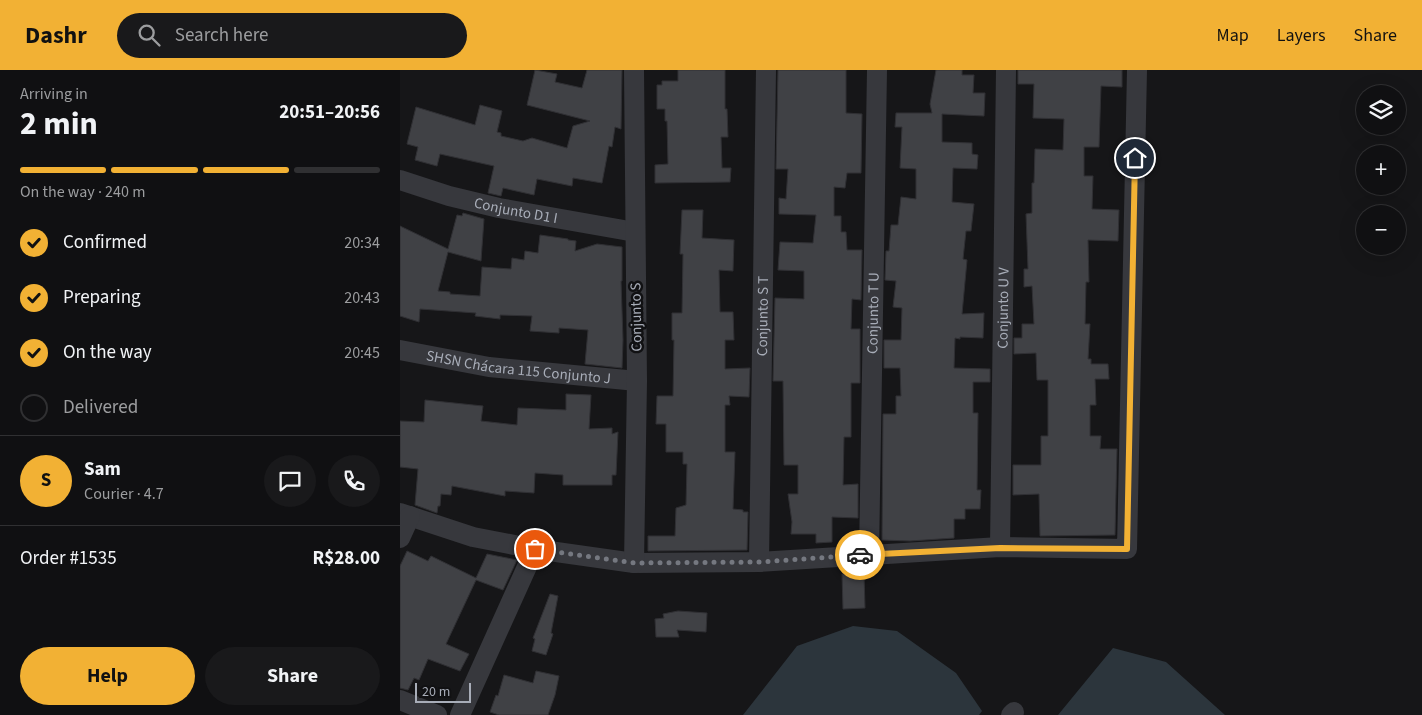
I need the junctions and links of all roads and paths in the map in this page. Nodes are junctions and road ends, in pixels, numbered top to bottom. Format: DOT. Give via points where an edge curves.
graph roads {
  1 [pos="634,70"];
  2 [pos="766,70"];
  3 [pos="877,70"];
  4 [pos="1006,70"];
  5 [pos="1137,70"];
  6 [pos="400,180"];
  7 [pos="635,232"];
  8 [pos="400,350"];
  9 [pos="637,381"];
  10 [pos="405,515"];
  11 [pos="400,538"];
  12 [pos="1000,548"];
  13 [pos="535,549"];
  14 [pos="868,555"];
  15 [pos="759,562"];
  16 [pos="634,563"];
  17 [pos="400,700"];
  18 [pos="437,715"];
  19 [pos="460,715"];
  1 -- 7 [label="street, Conjunto S"];
  2 -- 15 [label="street, Conjunto S T"];
  3 -- 14 [label="street, Conjunto T U"];
  4 -- 12 [label="street, Conjunto U V"];
  5 -- 12 [label="street" via="1127,549"];
  6 -- 7 [label="street, Conjunto D1 I" via="499,208"];
  7 -- 9 [label="street, Conjunto S"];
  8 -- 9 [label="street, SHSN Chácara 115 Conjunto J" via="488,367"];
  9 -- 16 [label="street, Conjunto S"];
  10 -- 11 [label="street"];
  10 -- 13 [label="street" via="473,537"];
  12 -- 14 [label="street"];
  13 -- 16 [label="street"];
  13 -- 19 [label="street"];
  14 -- 15 [label="street"];
  15 -- 16 [label="street"];
  17 -- 18 [label="street"];
}
